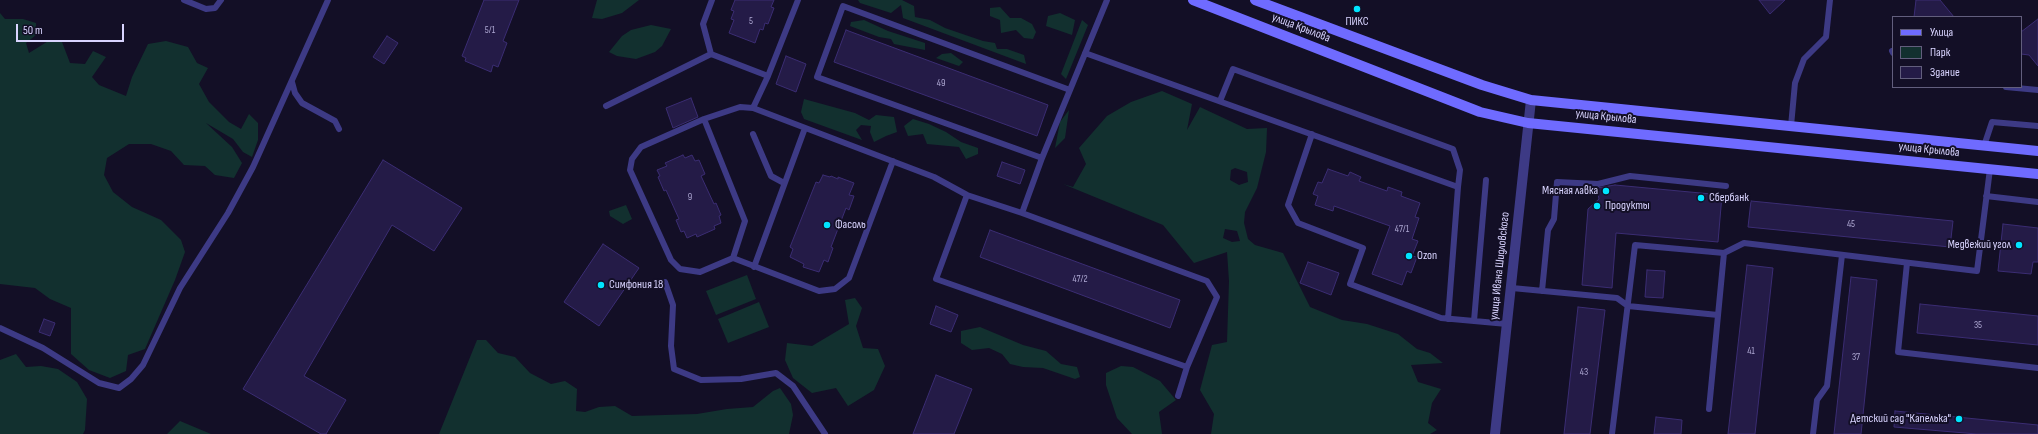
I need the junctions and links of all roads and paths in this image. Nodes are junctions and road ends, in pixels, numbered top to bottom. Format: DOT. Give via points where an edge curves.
graph roads {
  1 [pos="184,0"];
  2 [pos="221,0"];
  3 [pos="328,0"];
  4 [pos="712,0"];
  5 [pos="798,0"];
  6 [pos="1107,0"];
  7 [pos="1193,0"];
  8 [pos="1255,0"];
  9 [pos="1830,0"];
  10 [pos="1085,53"];
  11 [pos="711,54"];
  12 [pos="768,76"];
  13 [pos="292,82"];
  14 [pos="2017,88"];
  15 [pos="1070,90"];
  16 [pos="2038,90"];
  17 [pos="1531,100"];
  18 [pos="1220,101"];
  19 [pos="606,106"];
  20 [pos="753,108"];
  21 [pos="704,120"];
  22 [pos="1528,123"];
  23 [pos="1790,126"];
  24 [pos="2038,126"];
  25 [pos="805,128"];
  26 [pos="339,129"];
  27 [pos="753,134"];
  28 [pos="1312,134"];
  29 [pos="1984,146"];
  30 [pos="2038,151"];
  31 [pos="1042,158"];
  32 [pos="893,161"];
  33 [pos="1990,169"];
  34 [pos="2038,174"];
  35 [pos="1486,180"];
  36 [pos="784,183"];
  37 [pos="1726,186"];
  38 [pos="1458,187"];
  39 [pos="967,195"];
  40 [pos="1986,196"];
  41 [pos="2038,202"];
  42 [pos="1022,213"];
  43 [pos="1724,253"];
  44 [pos="1842,255"];
  45 [pos="733,258"];
  46 [pos="1907,263"];
  47 [pos="754,267"];
  48 [pos="665,282"];
  49 [pos="1512,288"];
  50 [pos="1542,291"];
  51 [pos="1628,306"];
  52 [pos="1718,315"];
  53 [pos="1448,319"];
  54 [pos="1474,321"];
  55 [pos="1507,324"];
  56 [pos="0,328"];
  57 [pos="1187,368"];
  58 [pos="2038,368"];
  59 [pos="1178,396"];
  60 [pos="1709,409"];
  61 [pos="825,434"];
  62 [pos="1495,434"];
  63 [pos="1612,434"];
  64 [pos="1813,434"];
  1 -- 2 [label="lane" via="206,10 215,8"];
  3 -- 13 [label="lane"];
  4 -- 11 [label="lane" via="703,24"];
  5 -- 12 [label="lane"];
  6 -- 10 [label="lane"];
  7 -- 22 [label="main road, улица Крылова" via="1480,112"];
  8 -- 17 [label="main road, улица Крылова" via="1482,85"];
  9 -- 23 [label="lane" via="1826,37 1804,59 1795,83"];
  10 -- 15 [label="lane"];
  10 -- 18 [label="lane"];
  11 -- 12 [label="lane"];
  11 -- 19 [label="lane"];
  12 -- 20 [label="lane"];
  13 -- 26 [label="lane" via="295,93 302,103 335,121"];
  13 -- 56 [label="lane" via="238,193 180,288 143,365 131,379 119,388 99,383 48,351"];
  14 -- 16 [label="lane"];
  15 -- 31 [label="lane"];
  15 -- 31 [label="lane" via="843,6 816,77"];
  17 -- 22 [label="street, улица Ивана Шидловского"];
  17 -- 23 [label="main road, улица Крылова"];
  18 -- 28 [label="lane"];
  18 -- 38 [label="lane" via="1233,70 1240,72 1453,149 1460,170"];
  20 -- 21 [label="lane" via="740,107"];
  20 -- 25 [label="lane"];
  21 -- 45 [label="lane" via="745,221"];
  21 -- 45 [label="lane" via="640,147 632,159 630,170 671,260 680,268 700,272"];
  22 -- 33 [label="main road, улица Крылова"];
  22 -- 49 [label="street, улица Ивана Шидловского"];
  23 -- 29 [label="main road, улица Крылова"];
  24 -- 29 [label="lane" via="1992,122"];
  25 -- 32 [label="lane"];
  25 -- 36 [label="lane"];
  27 -- 36 [label="lane" via="771,176"];
  28 -- 38 [label="lane"];
  28 -- 53 [label="lane" via="1288,205 1298,223 1363,248 1350,284"];
  29 -- 30 [label="main road, улица Крылова"];
  31 -- 42 [label="lane"];
  32 -- 39 [label="lane" via="934,177"];
  32 -- 47 [label="lane" via="849,278 836,289 819,291"];
  33 -- 34 [label="main road, улица Крылова"];
  33 -- 40 [label="lane"];
  35 -- 54 [label="lane"];
  36 -- 47 [label="lane"];
  37 -- 50 [label="lane" via="1630,176 1598,184 1557,182 1554,219 1548,230"];
  38 -- 53 [label="lane"];
  39 -- 42 [label="lane"];
  39 -- 57 [label="lane" via="936,279"];
  40 -- 41 [label="lane"];
  40 -- 46 [label="lane" via="1977,271"];
  42 -- 57 [label="lane" via="1207,281 1217,297"];
  43 -- 44 [label="lane" via="1744,243"];
  43 -- 51 [label="lane" via="1635,245"];
  43 -- 52 [label="lane"];
  44 -- 46 [label="lane"];
  44 -- 64 [label="lane" via="1827,386 1817,400"];
  45 -- 47 [label="lane"];
  46 -- 58 [label="lane" via="1898,352"];
  48 -- 61 [label="lane" via="673,305 671,346 674,369 701,380 741,379 776,373 793,386"];
  49 -- 50 [label="lane"];
  49 -- 55 [label="street, улица Ивана Шидловского"];
  50 -- 51 [label="lane" via="1617,298"];
  51 -- 52 [label="lane"];
  51 -- 63 [label="lane"];
  52 -- 60 [label="lane"];
  53 -- 54 [label="lane"];
  54 -- 55 [label="lane"];
  55 -- 62 [label="street, улица Ивана Шидловского"];
  57 -- 59 [label="lane"];
}
